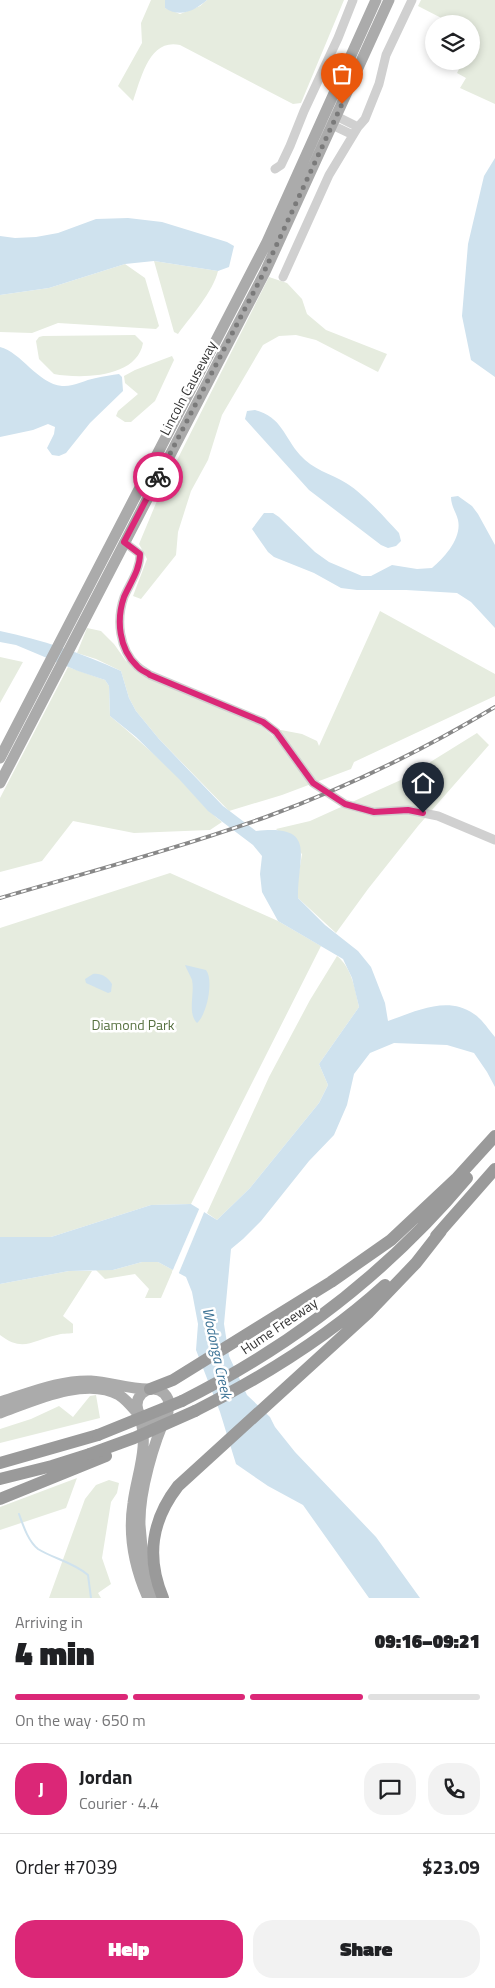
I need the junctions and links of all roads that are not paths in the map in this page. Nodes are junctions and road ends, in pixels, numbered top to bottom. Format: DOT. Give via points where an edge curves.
graph roads {
  1 [pos="353,0"];
  2 [pos="376,0"];
  3 [pos="389,0"];
  4 [pos="412,0"];
  5 [pos="323,117"];
  6 [pos="334,121"];
  7 [pos="355,131"];
  8 [pos="275,168"];
  9 [pos="259,269"];
  10 [pos="283,277"];
  11 [pos="119,540"];
  12 [pos="28,716"];
  13 [pos="0,758"];
  14 [pos="0,783"];
  15 [pos="495,840"];
  16 [pos="495,1136"];
  17 [pos="495,1143"];
  18 [pos="473,1167"];
  19 [pos="495,1169"];
  20 [pos="347,1324"];
  21 [pos="149,1389"];
  22 [pos="0,1402"];
  23 [pos="195,1411"];
  24 [pos="168,1412"];
  25 [pos="0,1413"];
  26 [pos="138,1415"];
  27 [pos="0,1463"];
  28 [pos="0,1479"];
  29 [pos="0,1499"];
  30 [pos="148,1598"];
  31 [pos="158,1598"];
  32 [pos="163,1598"];
  1 -- 8 [label="street" via="290,146 281,165"];
  2 -- 5 [label="main road, Lincoln Causeway"];
  3 -- 6 [label="main road, Lincoln Causeway"];
  4 -- 7 [label="street" via="386,55 365,119"];
  5 -- 6 [label="main road"];
  5 -- 9 [label="main road, Lincoln Causeway"];
  6 -- 7 [label="street"];
  6 -- 9 [label="main road, Lincoln Causeway"];
  7 -- 10 [label="street" via="329,175"];
  9 -- 11 [label="main road, Lincoln Causeway"];
  11 -- 12 [label="main road, Lincoln Causeway"];
  11 -- 15 [label="street" via="140,554 140,564 119,614 124,644 137,666 150,675 263,722 276,732 313,783 345,804 374,812 408,810 438,816"];
  12 -- 13 [label="main road, Lincoln Causeway"];
  12 -- 14 [label="main road, Lincoln Causeway"];
  16 -- 18 [label="highway"];
  17 -- 18 [label="highway, Hume Freeway"];
  18 -- 21 [label="highway" via="391,1240 332,1282 173,1380"];
  18 -- 27 [label="highway, Hume Freeway, bridge" via="405,1246 339,1303 280,1345 214,1385 165,1408 98,1435"];
  19 -- 20 [label="highway" via="416,1263"];
  20 -- 23 [label="highway" via="256,1379"];
  20 -- 32 [label="highway" via="178,1486 164,1507 153,1543 152,1560"];
  21 -- 22 [label="main road" via="75,1382"];
  21 -- 24 [label="main road" via="166,1396"];
  21 -- 26 [label="main road" via="138,1399"];
  23 -- 28 [label="highway, bridge" via="90,1454"];
  23 -- 29 [label="highway, bridge" via="106,1456"];
  24 -- 26 [label="main road" via="157,1420 147,1420"];
  24 -- 31 [label="main road" via="145,1485 140,1524 143,1552"];
  25 -- 26 [label="main road" via="56,1394 91,1389 120,1396"];
  26 -- 30 [label="main road" via="144,1440 132,1505 133,1544"];
}
